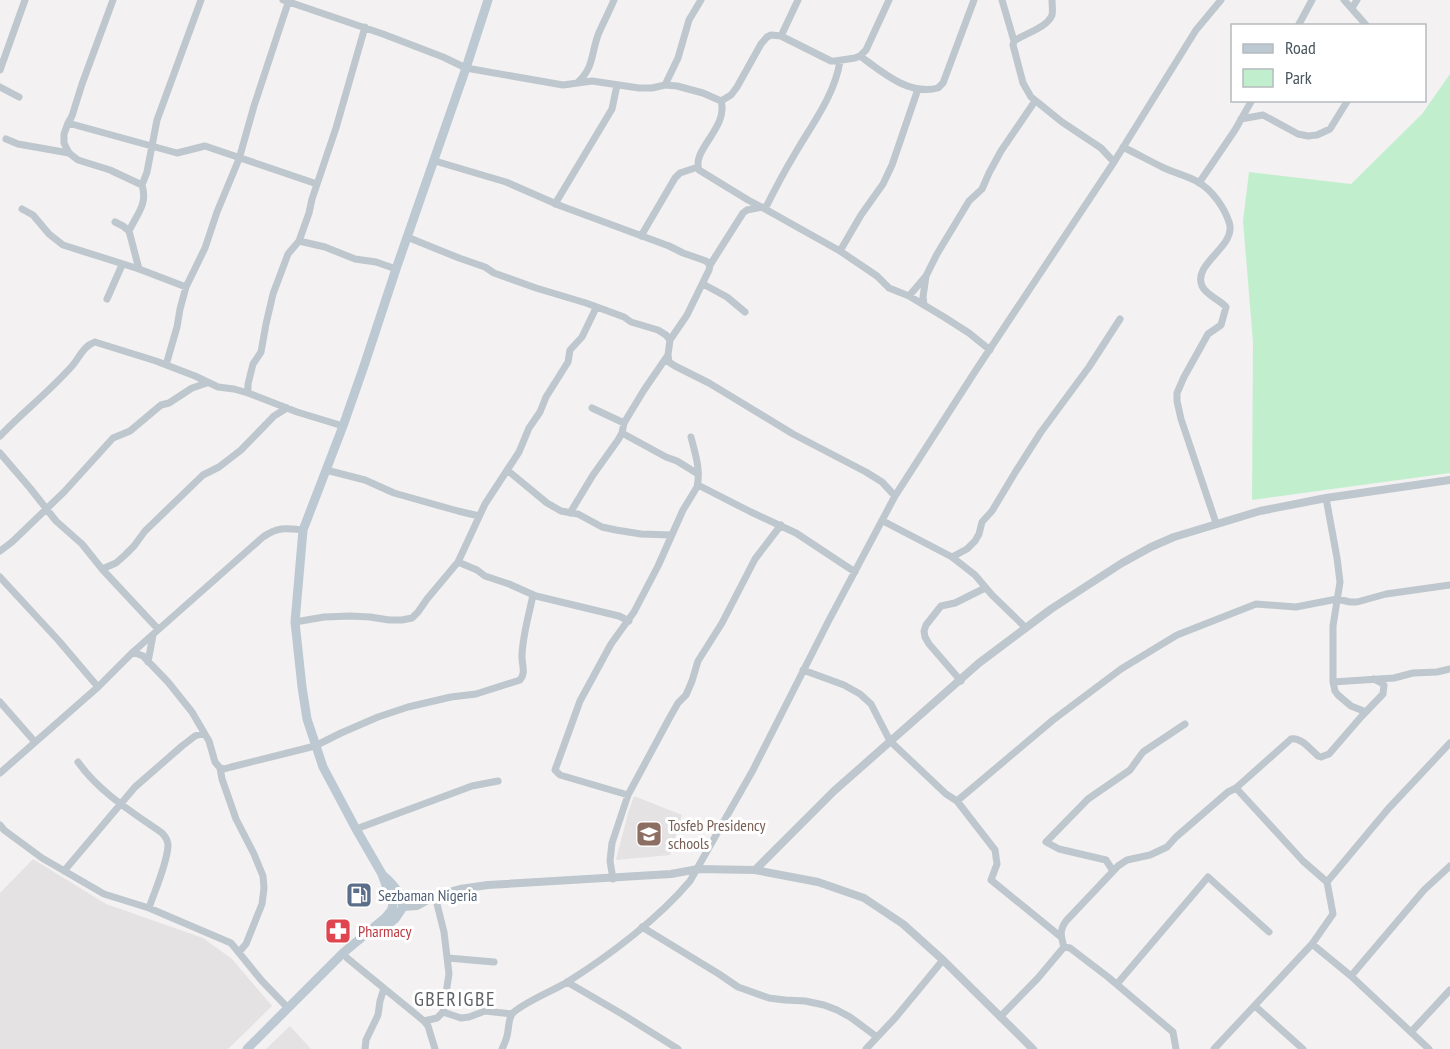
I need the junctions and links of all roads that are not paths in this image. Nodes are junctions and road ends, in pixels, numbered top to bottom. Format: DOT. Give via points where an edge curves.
graph roads {
  1 [pos="25,0"];
  2 [pos="113,0"];
  3 [pos="201,0"];
  4 [pos="488,0"];
  5 [pos="614,0"];
  6 [pos="701,0"];
  7 [pos="798,0"];
  8 [pos="889,0"];
  9 [pos="974,0"];
  10 [pos="1002,0"];
  11 [pos="1052,0"];
  12 [pos="1221,0"];
  13 [pos="1312,0"];
  14 [pos="1344,0"];
  15 [pos="1357,0"];
  16 [pos="286,1"];
  17 [pos="1352,9"];
  18 [pos="1299,24"];
  19 [pos="1365,24"];
  20 [pos="365,27"];
  21 [pos="781,36"];
  22 [pos="1014,41"];
  23 [pos="860,56"];
  24 [pos="840,61"];
  25 [pos="466,68"];
  26 [pos="0,70"];
  27 [pos="575,85"];
  28 [pos="617,85"];
  29 [pos="665,85"];
  30 [pos="0,87"];
  31 [pos="918,88"];
  32 [pos="19,97"];
  33 [pos="721,100"];
  34 [pos="1035,101"];
  35 [pos="1251,102"];
  36 [pos="1347,102"];
  37 [pos="1241,119"];
  38 [pos="68,123"];
  39 [pos="6,139"];
  40 [pos="151,147"];
  41 [pos="1123,147"];
  42 [pos="69,153"];
  43 [pos="240,159"];
  44 [pos="435,161"];
  45 [pos="1114,162"];
  46 [pos="698,167"];
  47 [pos="1199,183"];
  48 [pos="142,184"];
  49 [pos="317,184"];
  50 [pos="748,200"];
  51 [pos="555,204"];
  52 [pos="764,208"];
  53 [pos="22,209"];
  54 [pos="750,209"];
  55 [pos="115,222"];
  56 [pos="129,231"];
  57 [pos="641,236"];
  58 [pos="407,237"];
  59 [pos="299,241"];
  60 [pos="840,251"];
  61 [pos="122,265"];
  62 [pos="710,265"];
  63 [pos="140,269"];
  64 [pos="396,269"];
  65 [pos="926,276"];
  66 [pos="703,284"];
  67 [pos="186,287"];
  68 [pos="909,296"];
  69 [pos="107,299"];
  70 [pos="924,305"];
  71 [pos="596,308"];
  72 [pos="745,312"];
  73 [pos="1120,319"];
  74 [pos="670,340"];
  75 [pos="990,350"];
  76 [pos="668,356"];
  77 [pos="166,364"];
  78 [pos="207,382"];
  79 [pos="248,393"];
  80 [pos="287,408"];
  81 [pos="592,408"];
  82 [pos="624,423"];
  83 [pos="343,426"];
  84 [pos="622,433"];
  85 [pos="0,436"];
  86 [pos="691,437"];
  87 [pos="0,453"];
  88 [pos="326,470"];
  89 [pos="507,470"];
  90 [pos="698,474"];
  91 [pos="1450,480"];
  92 [pos="698,485"];
  93 [pos="895,496"];
  94 [pos="1326,498"];
  95 [pos="45,509"];
  96 [pos="570,513"];
  97 [pos="479,516"];
  98 [pos="883,520"];
  99 [pos="1216,523"];
  100 [pos="781,525"];
  101 [pos="303,530"];
  102 [pos="671,535"];
  103 [pos="0,551"];
  104 [pos="952,557"];
  105 [pos="458,562"];
  106 [pos="102,569"];
  107 [pos="855,572"];
  108 [pos="0,577"];
  109 [pos="1450,585"];
  110 [pos="985,588"];
  111 [pos="533,595"];
  112 [pos="1336,599"];
  113 [pos="628,621"];
  114 [pos="296,622"];
  115 [pos="1026,628"];
  116 [pos="156,632"];
  117 [pos="133,652"];
  118 [pos="148,662"];
  119 [pos="1450,669"];
  120 [pos="803,670"];
  121 [pos="1374,679"];
  122 [pos="960,681"];
  123 [pos="1333,682"];
  124 [pos="98,687"];
  125 [pos="0,702"];
  126 [pos="1366,712"];
  127 [pos="1185,724"];
  128 [pos="204,733"];
  129 [pos="890,741"];
  130 [pos="35,742"];
  131 [pos="1450,743"];
  132 [pos="315,746"];
  133 [pos="78,762"];
  134 [pos="220,768"];
  135 [pos="0,773"];
  136 [pos="498,781"];
  137 [pos="1236,788"];
  138 [pos="628,795"];
  139 [pos="957,801"];
  140 [pos="120,804"];
  141 [pos="356,829"];
  142 [pos="1,830"];
  143 [pos="1450,866"];
  144 [pos="698,869"];
  145 [pos="755,870"];
  146 [pos="64,871"];
  147 [pos="1113,871"];
  148 [pos="382,874"];
  149 [pos="613,879"];
  150 [pos="1327,882"];
  151 [pos="435,896"];
  152 [pos="403,907"];
  153 [pos="149,908"];
  154 [pos="642,927"];
  155 [pos="1269,932"];
  156 [pos="1061,937"];
  157 [pos="1312,944"];
  158 [pos="1064,947"];
  159 [pos="239,952"];
  160 [pos="347,958"];
  161 [pos="448,958"];
  162 [pos="943,960"];
  163 [pos="494,962"];
  164 [pos="1351,976"];
  165 [pos="567,982"];
  166 [pos="1117,984"];
  167 [pos="384,988"];
  168 [pos="1450,990"];
  169 [pos="1255,1006"];
  170 [pos="288,1008"];
  171 [pos="443,1012"];
  172 [pos="512,1014"];
  173 [pos="999,1017"];
  174 [pos="424,1021"];
  175 [pos="1411,1032"];
  176 [pos="877,1037"];
  177 [pos="248,1049"];
  178 [pos="256,1049"];
  179 [pos="365,1049"];
  180 [pos="435,1049"];
  181 [pos="502,1049"];
  182 [pos="678,1049"];
  183 [pos="866,1049"];
  184 [pos="1033,1049"];
  185 [pos="1176,1049"];
  186 [pos="1214,1049"];
  187 [pos="1303,1049"];
  188 [pos="1429,1049"];
  1 -- 26 [label="street"];
  2 -- 38 [label="street"];
  3 -- 40 [label="street"];
  4 -- 25 [label="main road"];
  5 -- 27 [label="street" via="597,37 590,66"];
  6 -- 29 [label="street" via="689,20"];
  7 -- 21 [label="street"];
  8 -- 23 [label="street"];
  9 -- 31 [label="street" via="943,83 933,90"];
  10 -- 22 [label="street"];
  11 -- 22 [label="street" via="1051,18"];
  12 -- 41 [label="street" via="1196,30"];
  13 -- 18 [label="street"];
  14 -- 17 [label="street"];
  15 -- 17 [label="street"];
  16 -- 20 [label="street"];
  16 -- 43 [label="street"];
  17 -- 19 [label="street"];
  20 -- 25 [label="street"];
  20 -- 49 [label="street"];
  21 -- 24 [label="street" via="831,61"];
  21 -- 33 [label="street" via="771,35 763,40 736,87"];
  22 -- 34 [label="street" via="1025,90"];
  23 -- 24 [label="street"];
  23 -- 31 [label="street" via="903,85"];
  24 -- 52 [label="street" via="837,79"];
  25 -- 27 [label="street"];
  25 -- 44 [label="main road"];
  27 -- 28 [label="street" via="592,81"];
  28 -- 29 [label="street"];
  28 -- 51 [label="street" via="612,109"];
  29 -- 33 [label="street"];
  30 -- 32 [label="street"];
  31 -- 60 [label="street" via="883,184"];
  33 -- 46 [label="street" via="720,118 698,159"];
  34 -- 45 [label="street" via="1101,148"];
  34 -- 65 [label="street" via="982,189 969,201"];
  35 -- 37 [label="street"];
  36 -- 37 [label="street" via="1330,129 1317,135 1298,134 1263,115"];
  37 -- 47 [label="street"];
  38 -- 40 [label="street"];
  38 -- 42 [label="street" via="64,143"];
  39 -- 42 [label="street"];
  40 -- 43 [label="street" via="180,153 205,146"];
  40 -- 48 [label="street"];
  41 -- 45 [label="street"];
  41 -- 47 [label="street"];
  42 -- 48 [label="street"];
  43 -- 49 [label="street"];
  43 -- 67 [label="street"];
  44 -- 51 [label="street" via="506,182"];
  44 -- 58 [label="main road"];
  45 -- 75 [label="street"];
  46 -- 50 [label="street"];
  46 -- 57 [label="street" via="675,178"];
  47 -- 99 [label="street" via="1221,205 1230,224 1223,245 1201,277 1205,291 1226,307 1221,325 1208,334 1184,377 1177,401"];
  48 -- 56 [label="street" via="140,213"];
  49 -- 59 [label="street"];
  50 -- 52 [label="street"];
  50 -- 54 [label="street"];
  51 -- 57 [label="street"];
  52 -- 54 [label="street"];
  52 -- 60 [label="street"];
  53 -- 61 [label="street" via="63,245"];
  54 -- 62 [label="street" via="742,213"];
  55 -- 56 [label="street"];
  56 -- 63 [label="street"];
  57 -- 62 [label="street"];
  58 -- 64 [label="main road"];
  58 -- 71 [label="street" via="494,273"];
  59 -- 64 [label="street"];
  59 -- 79 [label="street" via="288,254 273,294"];
  60 -- 68 [label="street" via="889,288"];
  61 -- 63 [label="street"];
  61 -- 69 [label="street"];
  62 -- 66 [label="street"];
  63 -- 67 [label="street"];
  64 -- 83 [label="main road"];
  65 -- 68 [label="street"];
  65 -- 70 [label="street"];
  66 -- 72 [label="street"];
  66 -- 74 [label="street"];
  67 -- 77 [label="street"];
  68 -- 70 [label="street"];
  70 -- 75 [label="street"];
  71 -- 74 [label="street" via="658,330"];
  71 -- 89 [label="street"];
  73 -- 104 [label="street" via="982,522 975,541"];
  74 -- 76 [label="street"];
  75 -- 93 [label="street"];
  76 -- 82 [label="street"];
  76 -- 93 [label="street" via="669,362 679,369 866,472"];
  77 -- 78 [label="street"];
  77 -- 85 [label="street" via="95,342 90,344"];
  78 -- 79 [label="street"];
  78 -- 95 [label="street" via="161,405 130,431 113,438"];
  79 -- 80 [label="street"];
  80 -- 83 [label="street"];
  80 -- 106 [label="street" via="241,450 203,475 116,563"];
  81 -- 82 [label="street"];
  82 -- 84 [label="street"];
  83 -- 88 [label="main road"];
  84 -- 90 [label="street"];
  84 -- 96 [label="street"];
  86 -- 90 [label="street"];
  87 -- 95 [label="street"];
  88 -- 97 [label="street"];
  88 -- 101 [label="main road"];
  89 -- 96 [label="street" via="547,503"];
  89 -- 97 [label="street"];
  90 -- 92 [label="street"];
  91 -- 94 [label="street"];
  92 -- 100 [label="street"];
  92 -- 102 [label="street"];
  93 -- 98 [label="street"];
  94 -- 99 [label="street"];
  94 -- 112 [label="street" via="1340,582"];
  95 -- 103 [label="street"];
  95 -- 106 [label="street"];
  96 -- 102 [label="street" via="602,527"];
  97 -- 105 [label="street"];
  98 -- 104 [label="street"];
  98 -- 107 [label="street"];
  99 -- 115 [label="street" via="1151,547"];
  100 -- 107 [label="street"];
  100 -- 138 [label="street" via="755,559 698,661 686,695"];
  101 -- 114 [label="main road"];
  101 -- 116 [label="street" via="283,528 263,537"];
  102 -- 113 [label="street"];
  104 -- 110 [label="street"];
  105 -- 111 [label="street"];
  105 -- 114 [label="street" via="412,618 324,617"];
  106 -- 116 [label="street"];
  107 -- 120 [label="street"];
  108 -- 124 [label="street"];
  109 -- 112 [label="street" via="1357,602"];
  110 -- 115 [label="street"];
  110 -- 122 [label="street" via="941,606 924,631 929,644"];
  111 -- 113 [label="street"];
  111 -- 132 [label="street" via="522,647 524,673 520,680 476,694 408,707"];
  112 -- 123 [label="street"];
  112 -- 139 [label="street" via="1296,607 1256,604 1177,635 1121,669 1062,713"];
  113 -- 138 [label="street" via="580,701 555,770 560,775"];
  114 -- 132 [label="main road" via="302,687"];
  115 -- 122 [label="street"];
  116 -- 117 [label="street"];
  116 -- 118 [label="street"];
  117 -- 118 [label="street"];
  117 -- 124 [label="street"];
  118 -- 128 [label="street" via="192,712"];
  119 -- 121 [label="street"];
  120 -- 129 [label="street" via="860,694 871,705"];
  120 -- 144 [label="street"];
  121 -- 123 [label="street"];
  121 -- 126 [label="street" via="1383,685 1383,694"];
  122 -- 129 [label="street"];
  123 -- 126 [label="street" via="1338,695"];
  124 -- 130 [label="street"];
  125 -- 130 [label="street"];
  126 -- 137 [label="street" via="1326,756 1318,756 1298,739 1291,739"];
  127 -- 147 [label="street" via="1143,752 1130,770 1088,799 1047,842 1066,851 1106,860"];
  128 -- 134 [label="street"];
  128 -- 140 [label="street" via="149,773"];
  129 -- 139 [label="street"];
  129 -- 145 [label="street" via="826,798"];
  130 -- 135 [label="street"];
  131 -- 150 [label="street"];
  132 -- 134 [label="street"];
  132 -- 141 [label="main road"];
  133 -- 140 [label="street"];
  134 -- 159 [label="street" via="236,819 264,882 262,904"];
  136 -- 141 [label="street" via="472,786"];
  137 -- 147 [label="street" via="1167,847 1127,860"];
  137 -- 150 [label="street"];
  138 -- 149 [label="street" via="612,843"];
  139 -- 156 [label="street" via="995,850 997,864 991,880"];
  140 -- 146 [label="street"];
  140 -- 153 [label="street" via="167,838 163,867"];
  141 -- 148 [label="main road"];
  142 -- 146 [label="street"];
  143 -- 164 [label="street" via="1424,890"];
  144 -- 145 [label="street"];
  144 -- 149 [label="street"];
  144 -- 154 [label="street" via="682,890"];
  145 -- 162 [label="street" via="818,882 864,898 903,924"];
  146 -- 153 [label="street" via="104,894"];
  147 -- 156 [label="street" via="1066,921"];
  148 -- 152 [label="main road" via="400,893"];
  148 -- 170 [label="main road" via="393,905 391,911"];
  149 -- 151 [label="street" via="488,885"];
  150 -- 157 [label="street" via="1333,914"];
  151 -- 152 [label="street" via="417,906"];
  151 -- 161 [label="street"];
  152 -- 160 [label="main road" via="395,920"];
  153 -- 159 [label="street" via="222,938"];
  154 -- 165 [label="street"];
  154 -- 176 [label="street" via="738,987 769,998 824,1005 850,1017"];
  155 -- 166 [label="street" via="1208,878"];
  156 -- 158 [label="street"];
  157 -- 164 [label="street"];
  157 -- 169 [label="street"];
  158 -- 166 [label="street"];
  158 -- 173 [label="street"];
  159 -- 170 [label="street"];
  160 -- 167 [label="street"];
  160 -- 178 [label="main road"];
  161 -- 163 [label="street"];
  161 -- 171 [label="street"];
  162 -- 173 [label="street"];
  162 -- 176 [label="street"];
  164 -- 175 [label="street"];
  165 -- 172 [label="street"];
  165 -- 182 [label="street"];
  166 -- 185 [label="street" via="1173,1032"];
  167 -- 174 [label="street"];
  167 -- 179 [label="street"];
  168 -- 175 [label="street"];
  169 -- 186 [label="street"];
  169 -- 187 [label="street"];
  170 -- 177 [label="main road"];
  171 -- 172 [label="street" via="461,1017 485,1011"];
  171 -- 174 [label="street"];
  172 -- 181 [label="street"];
  173 -- 184 [label="street"];
  174 -- 180 [label="street"];
  175 -- 188 [label="street"];
  176 -- 183 [label="street"];
}
